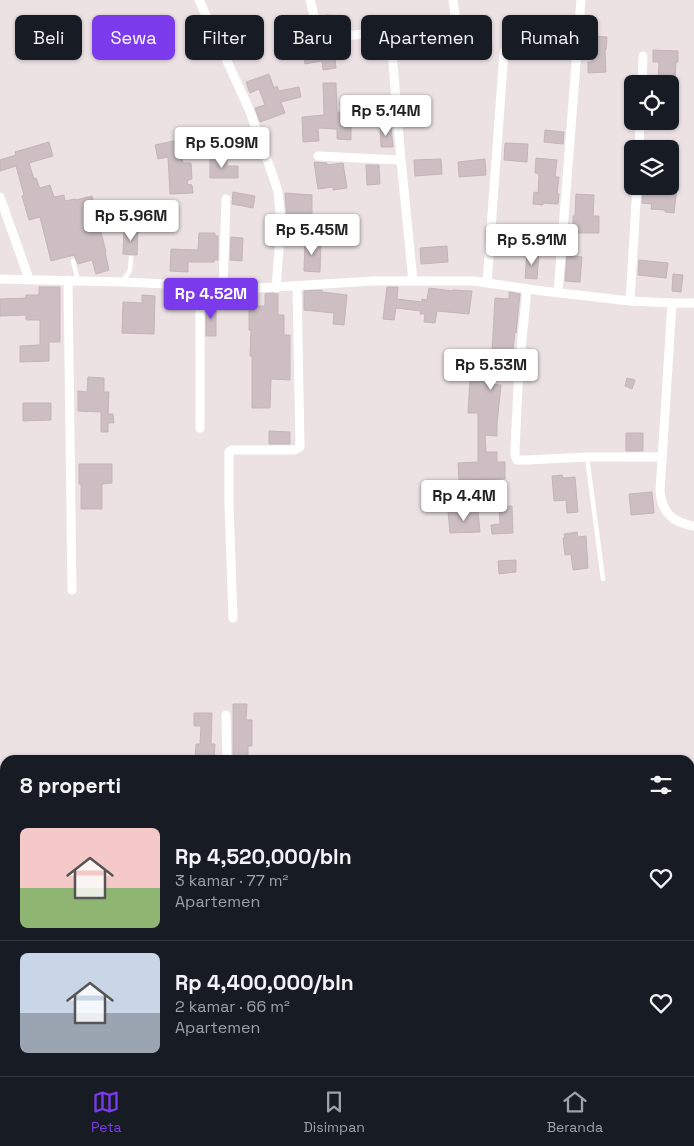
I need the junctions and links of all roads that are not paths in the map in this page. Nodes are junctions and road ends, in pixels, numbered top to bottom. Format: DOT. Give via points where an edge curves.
graph roads {
  1 [pos="199,0"];
  2 [pos="310,0"];
  3 [pos="453,0"];
  4 [pos="581,0"];
  5 [pos="455,15"];
  6 [pos="361,34"];
  7 [pos="643,56"];
  8 [pos="392,60"];
  9 [pos="503,60"];
  10 [pos="642,75"];
  11 [pos="318,156"];
  12 [pos="401,160"];
  13 [pos="636,195"];
  14 [pos="0,198"];
  15 [pos="226,199"];
  16 [pos="131,258"];
  17 [pos="73,261"];
  18 [pos="0,278"];
  19 [pos="29,279"];
  20 [pos="68,280"];
  21 [pos="78,281"];
  22 [pos="413,281"];
  23 [pos="122,282"];
  24 [pos="487,283"];
  25 [pos="200,285"];
  26 [pos="298,286"];
  27 [pos="223,287"];
  28 [pos="276,288"];
  29 [pos="527,289"];
  30 [pos="558,292"];
  31 [pos="630,301"];
  32 [pos="694,303"];
  33 [pos="672,304"];
  34 [pos="200,428"];
  35 [pos="662,457"];
  36 [pos="587,458"];
  37 [pos="694,526"];
  38 [pos="603,579"];
  39 [pos="72,590"];
  40 [pos="233,618"];
  41 [pos="226,715"];
  42 [pos="227,755"];
  1 -- 28 [label="street" via="249,108 276,186 281,223"];
  2 -- 6 [label="street" via="320,38"];
  3 -- 5 [label="street"];
  4 -- 30 [label="street"];
  7 -- 10 [label="street"];
  8 -- 12 [label="street"];
  9 -- 24 [label="street"];
  11 -- 12 [label="street"];
  12 -- 22 [label="street"];
  13 -- 31 [label="street"];
  14 -- 19 [label="street"];
  15 -- 27 [label="street"];
  16 -- 23 [label="lane" via="130,270"];
  17 -- 21 [label="lane"];
  18 -- 19 [label="street"];
  19 -- 20 [label="street"];
  20 -- 21 [label="street"];
  20 -- 39 [label="street"];
  21 -- 23 [label="street"];
  22 -- 24 [label="street"];
  22 -- 26 [label="street"];
  23 -- 25 [label="street"];
  24 -- 29 [label="street"];
  25 -- 27 [label="street"];
  25 -- 34 [label="street"];
  26 -- 28 [label="street"];
  26 -- 40 [label="street" via="300,447 295,450 229,452"];
  27 -- 28 [label="street"];
  29 -- 30 [label="street"];
  29 -- 36 [label="street" via="519,369 516,458"];
  30 -- 31 [label="street"];
  31 -- 33 [label="street"];
  32 -- 33 [label="street"];
  33 -- 35 [label="street"];
  35 -- 36 [label="street"];
  35 -- 37 [label="street" via="662,505 674,520"];
  36 -- 38 [label="lane"];
  41 -- 42 [label="street"];
}
